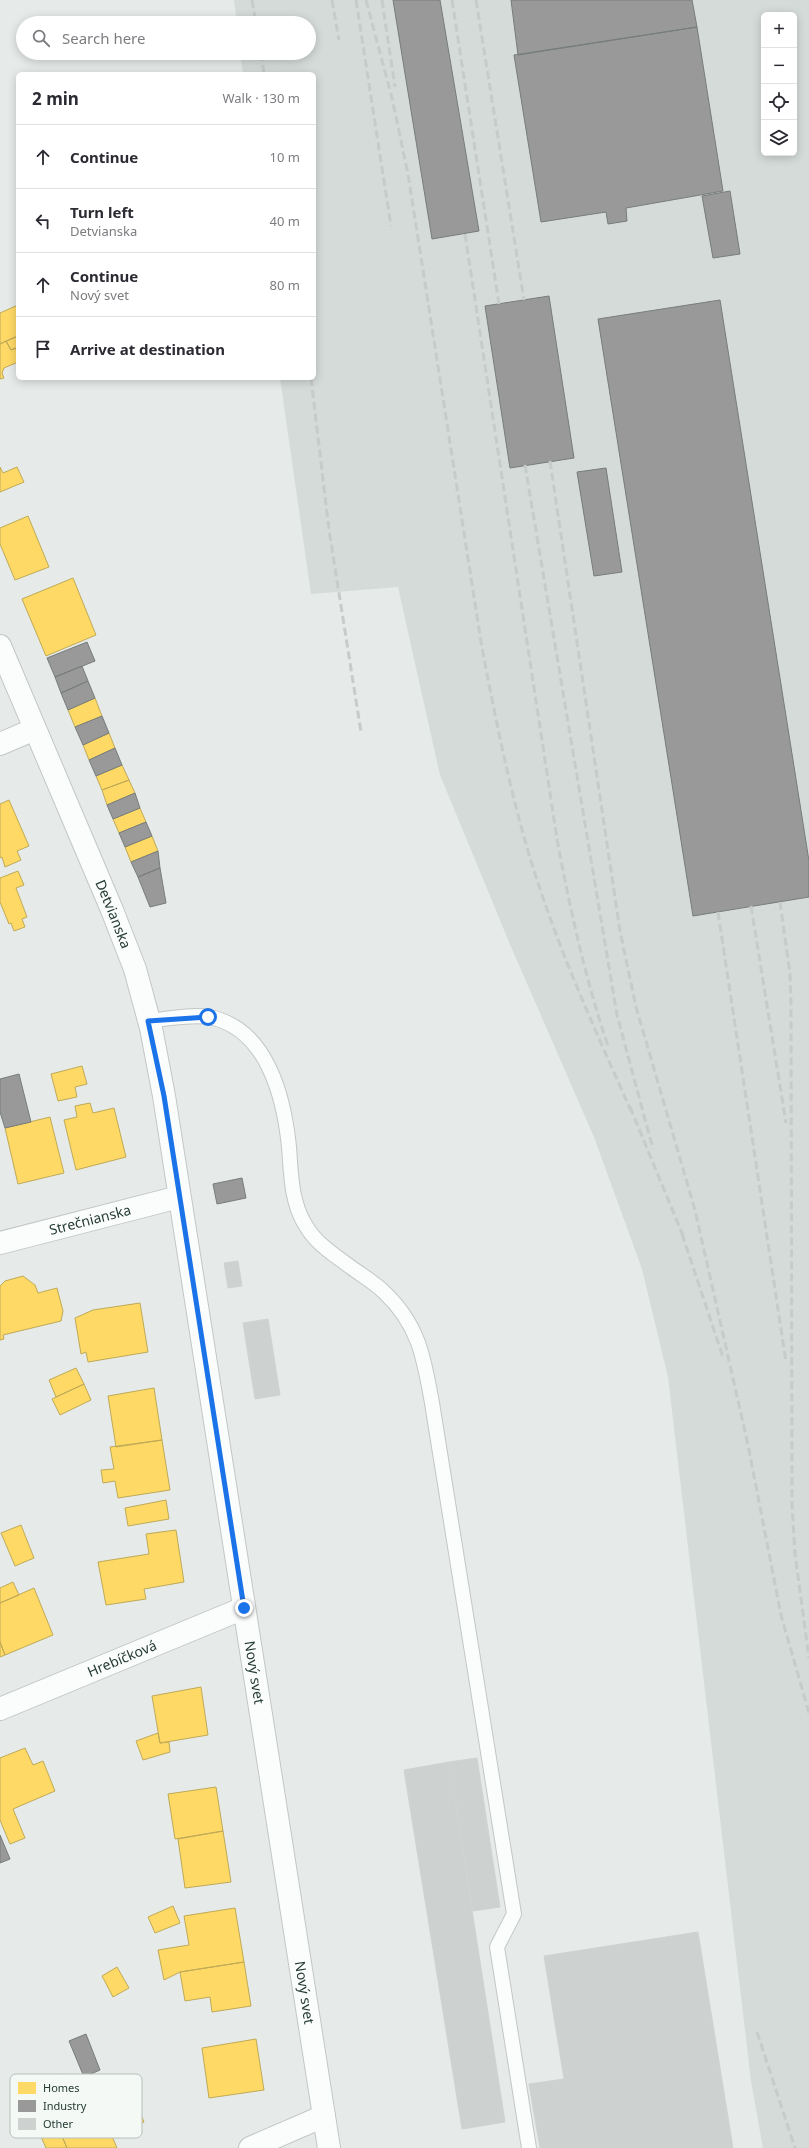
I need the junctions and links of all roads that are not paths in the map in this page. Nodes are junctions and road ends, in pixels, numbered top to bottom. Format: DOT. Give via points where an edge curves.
graph roads {
  1 [pos="0,646"];
  2 [pos="35,729"];
  3 [pos="0,744"];
  4 [pos="148,1021"];
  5 [pos="179,1197"];
  6 [pos="0,1243"];
  7 [pos="244,1608"];
  8 [pos="0,1709"];
  9 [pos="324,2116"];
  10 [pos="250,2148"];
  11 [pos="330,2148"];
  12 [pos="529,2148"];
  1 -- 2 [label="street, Detvianska"];
  2 -- 3 [label="street"];
  2 -- 4 [label="street, Detvianska" via="135,969"];
  4 -- 5 [label="street, Detvianska" via="164,1096"];
  4 -- 12 [label="lane" via="208,1017 224,1022 252,1043 273,1077 281,1097 295,1199 305,1225 322,1246 383,1291 397,1305 422,1349 514,1914 497,1947"];
  5 -- 6 [label="street, Strečnianska"];
  5 -- 7 [label="street, Nový svet"];
  7 -- 8 [label="street, Hrebíčková"];
  7 -- 9 [label="street, Nový svet"];
  9 -- 10 [label="street"];
  9 -- 11 [label="street, Nový svet"];
}
